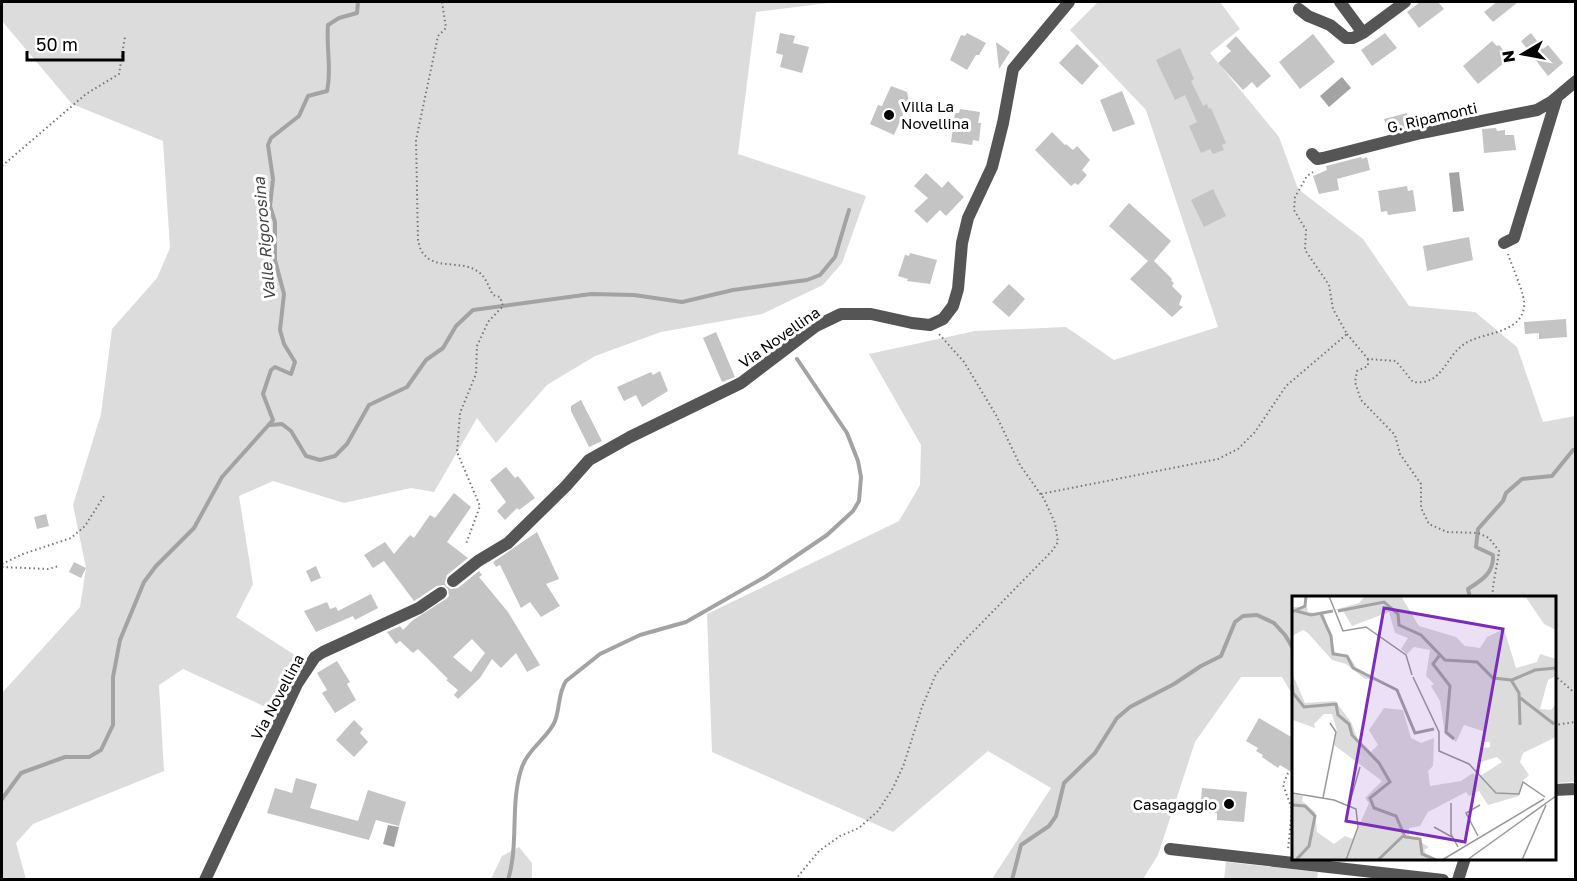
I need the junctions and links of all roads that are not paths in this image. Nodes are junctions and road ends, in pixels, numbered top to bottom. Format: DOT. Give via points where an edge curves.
graph roads {
  1 [pos="1069,2"];
  2 [pos="1340,2"];
  3 [pos="1406,2"];
  4 [pos="1299,9"];
  5 [pos="1363,33"];
  6 [pos="1575,81"];
  7 [pos="1557,97"];
  8 [pos="1312,154"];
  9 [pos="1509,241"];
  10 [pos="453,581"];
  11 [pos="441,593"];
  12 [pos="1575,789"];
  13 [pos="1556,790"];
  14 [pos="1170,849"];
  15 [pos="1464,860"];
  16 [pos="205,879"];
  17 [pos="1443,879"];
  18 [pos="1458,879"];
  1 -- 10 [label="street, Via Novellina" via="1013,69 992,167 968,219 958,289 953,306 943,319 930,325 871,314 841,314 816,326 741,383 589,460 508,543"];
  2 -- 5 [label="street"];
  3 -- 5 [label="street"];
  4 -- 5 [label="street" via="1346,38"];
  6 -- 7 [label="street, G. Ripamonti"];
  7 -- 8 [label="street, G. Ripamonti" via="1537,110 1323,158"];
  7 -- 9 [label="street"];
  11 -- 16 [label="street, Via Novellina" via="419,608 315,657 297,684"];
  12 -- 13 [label="street"];
  14 -- 17 [label="street"];
  15 -- 18 [label="street"];
}
